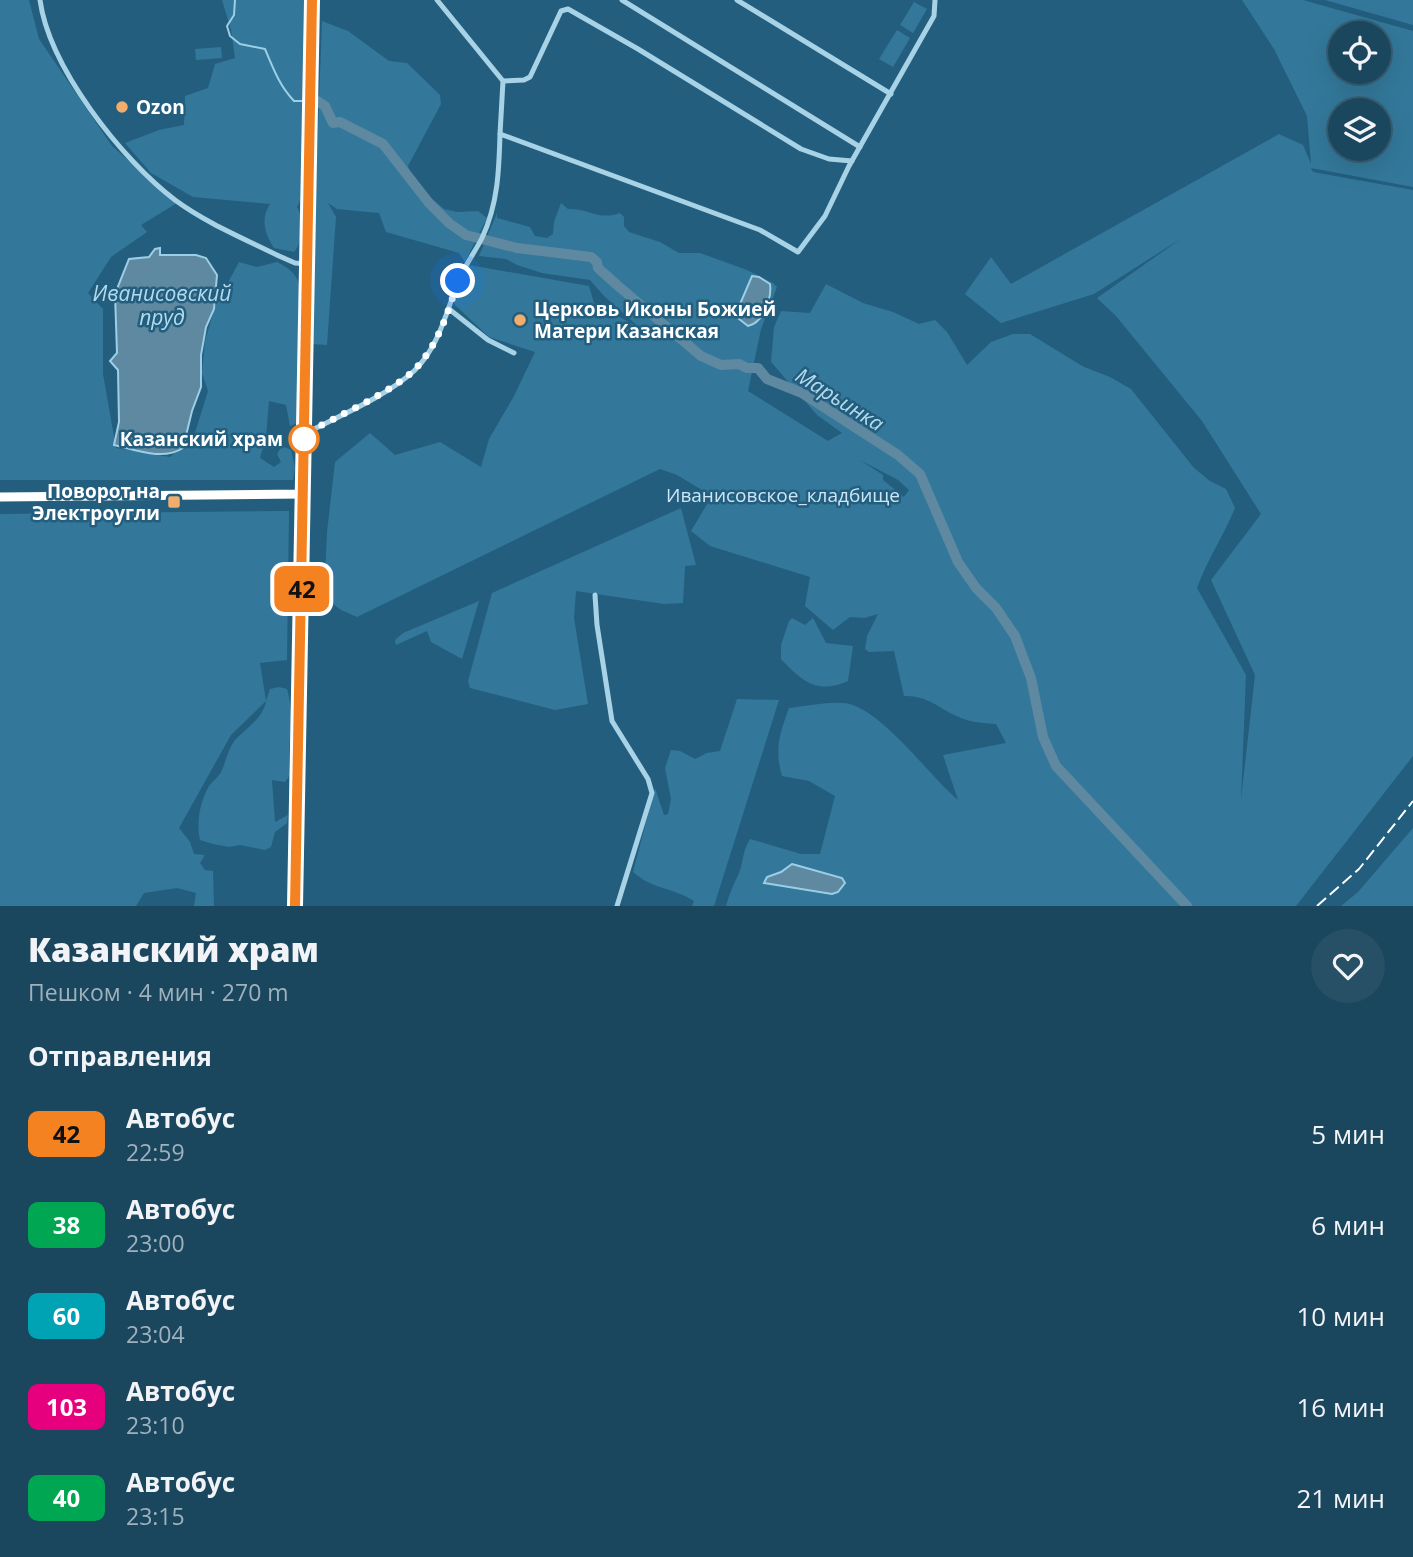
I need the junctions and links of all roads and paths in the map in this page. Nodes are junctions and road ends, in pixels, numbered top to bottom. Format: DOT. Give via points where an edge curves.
graph roads {
  1 [pos="40,0"];
  2 [pos="312,0"];
  3 [pos="437,0"];
  4 [pos="622,0"];
  5 [pos="737,0"];
  6 [pos="935,0"];
  7 [pos="503,81"];
  8 [pos="891,94"];
  9 [pos="500,134"];
  10 [pos="860,147"];
  11 [pos="852,161"];
  12 [pos="309,264"];
  13 [pos="449,309"];
  14 [pos="514,353"];
  15 [pos="304,434"];
  16 [pos="303,494"];
  17 [pos="0,497"];
  18 [pos="595,595"];
  19 [pos="295,906"];
  20 [pos="617,906"];
  1 -- 12 [label="street" via="58,57 125,155 176,201 279,256"];
  2 -- 12 [label="highway"];
  3 -- 7 [label="street"];
  4 -- 10 [label="street"];
  5 -- 8 [label="street"];
  6 -- 8 [label="street" via="934,16"];
  7 -- 9 [label="street"];
  7 -- 11 [label="street" via="530,77 561,11 568,9 801,149"];
  8 -- 10 [label="street"];
  9 -- 11 [label="street" via="760,230 798,252 825,216"];
  9 -- 13 [label="street" via="499,186 482,239 458,281"];
  10 -- 11 [label="street"];
  12 -- 15 [label="highway"];
  13 -- 14 [label="street" via="488,340"];
  13 -- 15 [label="street" via="435,342 414,371"];
  15 -- 16 [label="highway"];
  16 -- 17 [label="highway"];
  16 -- 19 [label="street"];
  18 -- 20 [label="street" via="612,721 652,793"];
}
